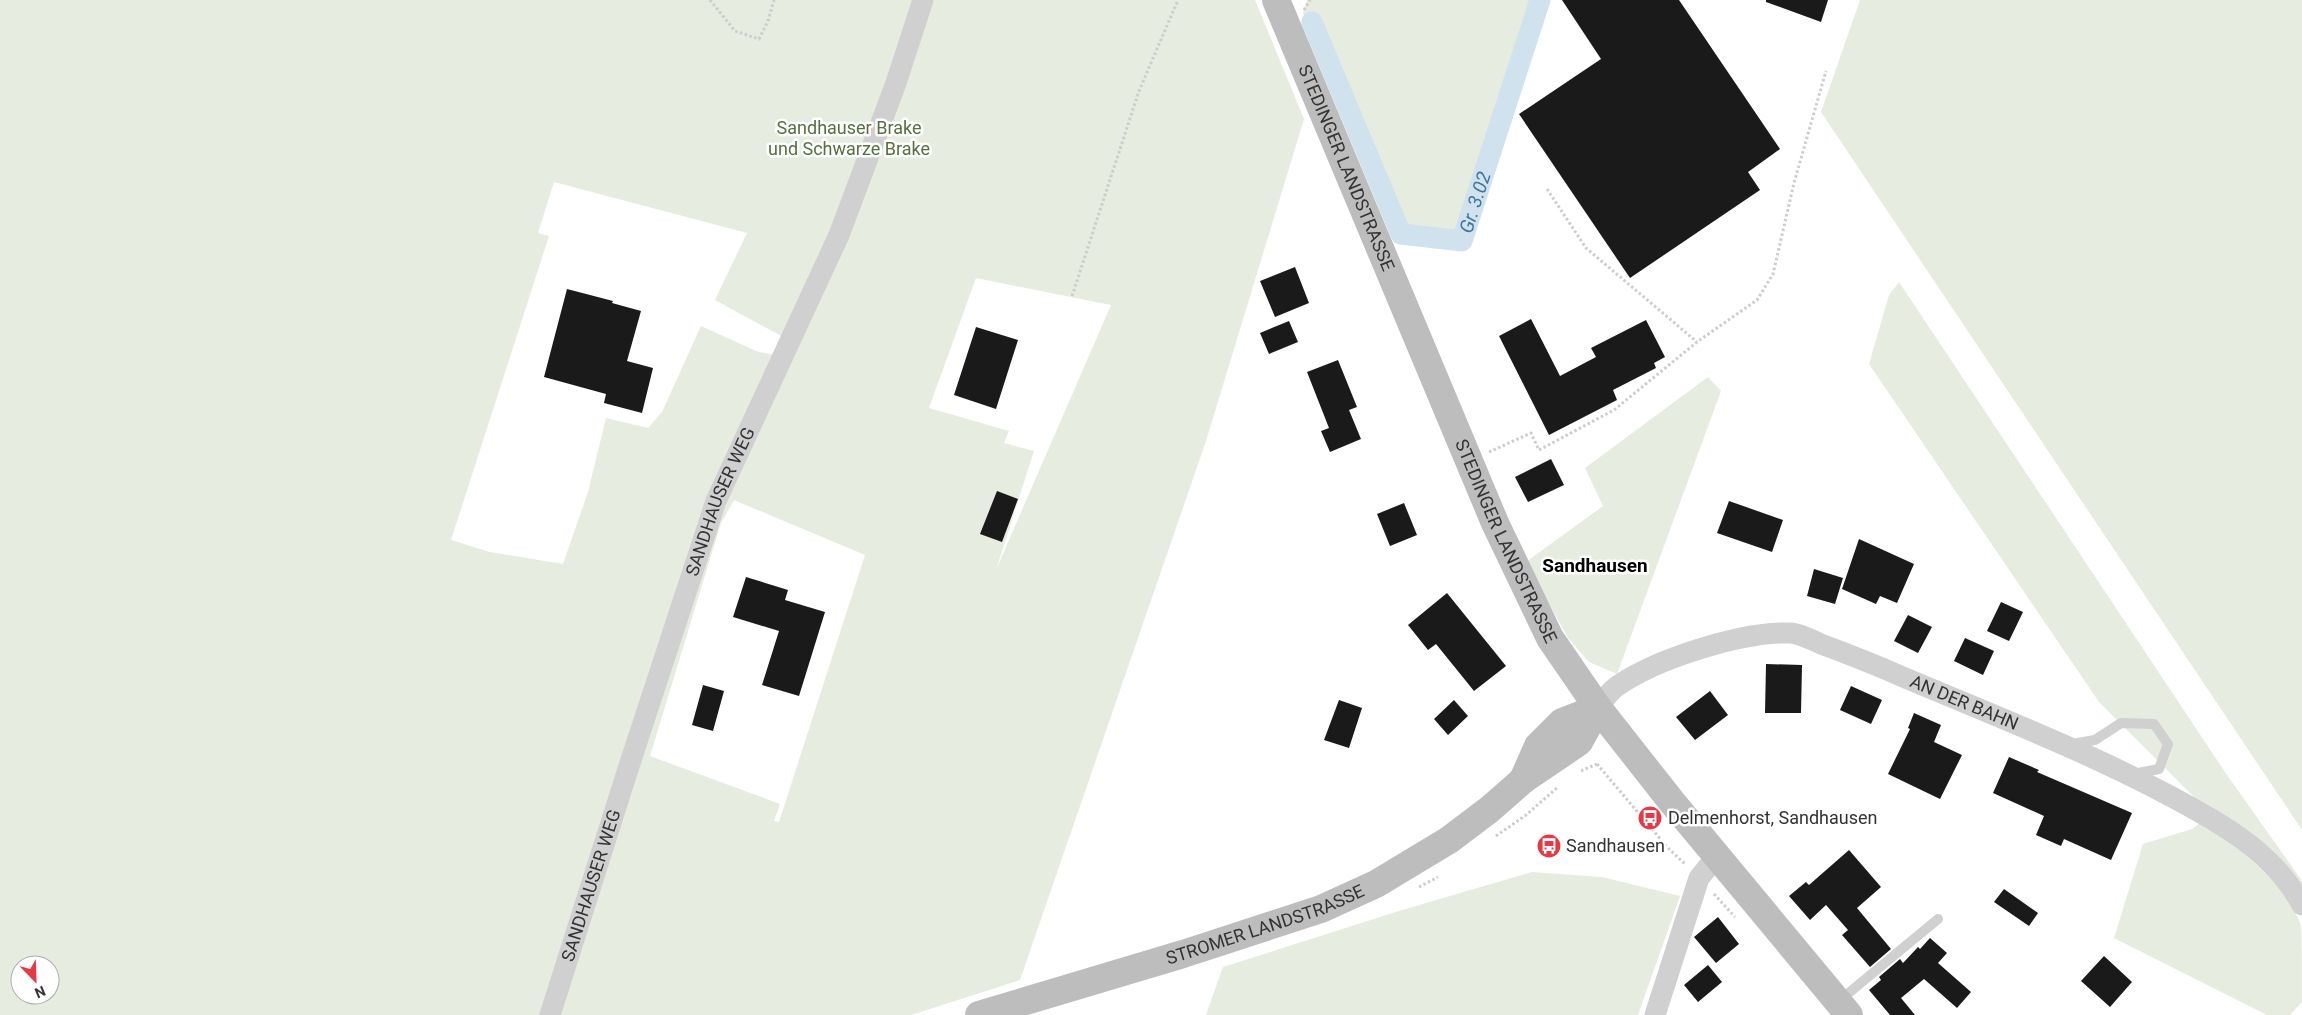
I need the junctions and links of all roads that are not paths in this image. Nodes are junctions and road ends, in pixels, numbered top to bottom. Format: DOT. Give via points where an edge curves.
graph roads {
  1 [pos="923,0"];
  2 [pos="1276,0"];
  3 [pos="1598,708"];
  4 [pos="2063,746"];
  5 [pos="2127,775"];
  6 [pos="1717,856"];
  7 [pos="2302,905"];
  8 [pos="1938,919"];
  9 [pos="1843,1008"];
  10 [pos="550,1015"];
  11 [pos="978,1015"];
  12 [pos="1654,1015"];
  1 -- 10 [label="street, SANDHAUSER WEG" via="896,83 839,235 716,501"];
  2 -- 3 [label="main road, STEDINGER LANDSTRASSE" via="1495,523 1550,638"];
  3 -- 4 [label="street, AN DER BAHN" via="1615,688 1647,670 1712,645 1770,633 1794,633"];
  3 -- 6 [label="main road, STEDINGER LANDSTRASSE"];
  3 -- 11 [label="main road, STROMER LANDSTRASSE" via="1578,742 1523,780 1449,840 1376,884 1320,909"];
  4 -- 5 [label="street, AN DER BAHN"];
  4 -- 5 [label="lane" via="2095,740 2121,723 2154,724 2168,744 2159,769"];
  5 -- 7 [label="street, AN DER BAHN" via="2214,820 2256,851 2283,878"];
  6 -- 9 [label="main road, STEDINGER LANDSTRASSE"];
  6 -- 12 [label="street" via="1699,878"];
  8 -- 9 [label="lane"];
}
